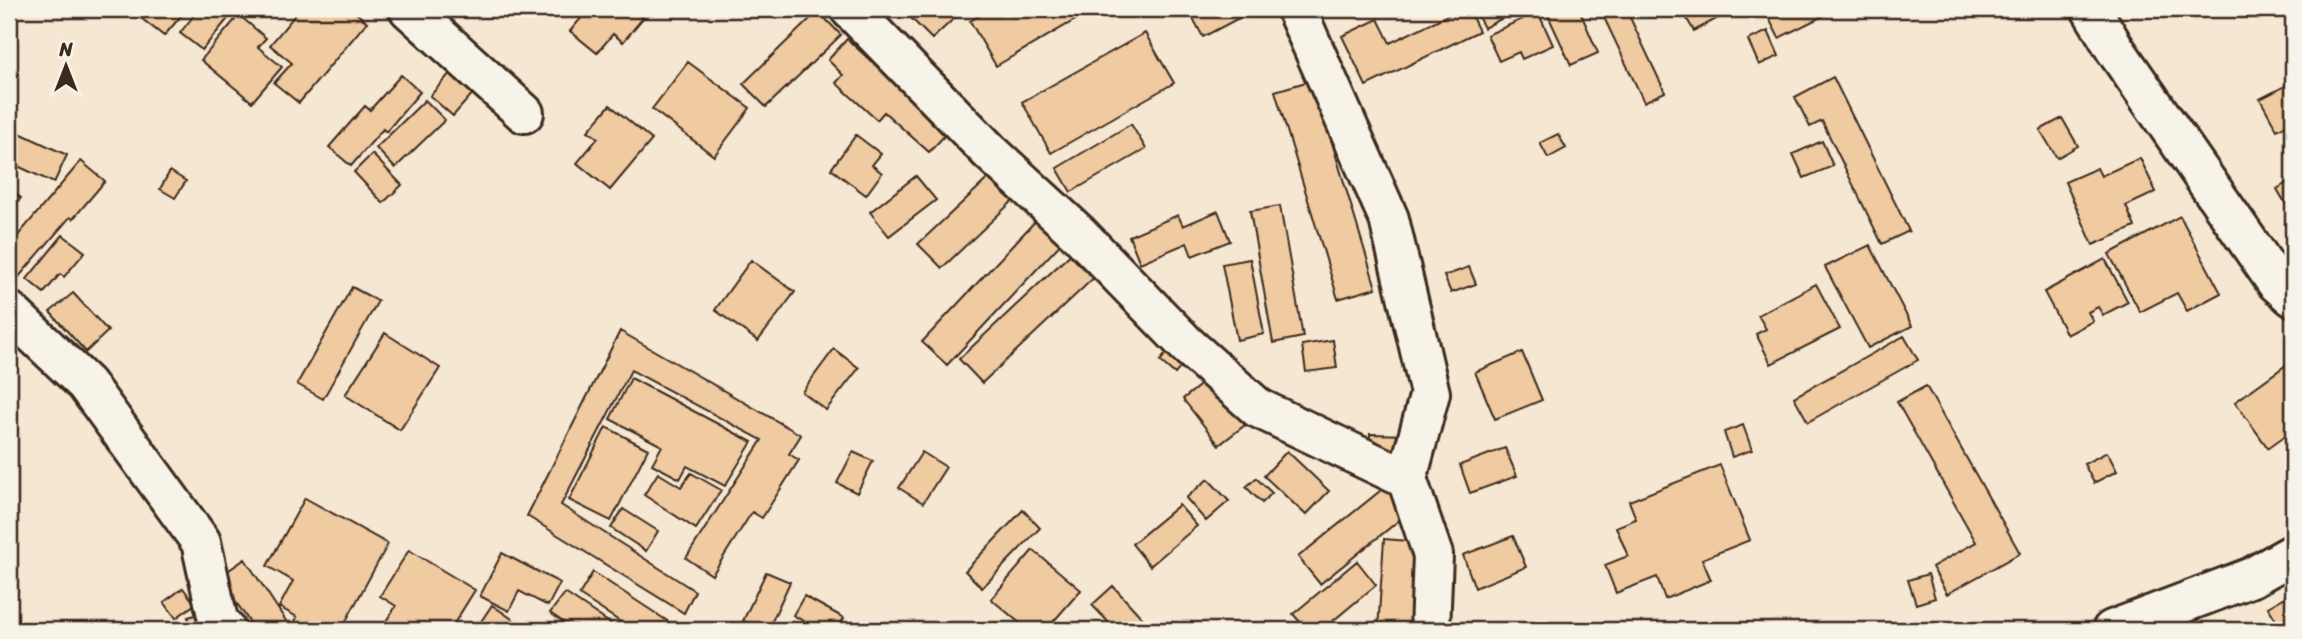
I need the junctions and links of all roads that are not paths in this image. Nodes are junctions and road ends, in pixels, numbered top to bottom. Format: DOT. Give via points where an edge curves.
graph roads {
  1 [pos="409,9"];
  2 [pos="850,9"];
  3 [pos="1296,9"];
  4 [pos="2091,9"];
  5 [pos="524,113"];
  6 [pos="2293,297"];
  7 [pos="9,311"];
  8 [pos="1407,479"];
  9 [pos="2293,554"];
  10 [pos="226,630"];
  11 [pos="1430,630"];
  12 [pos="2112,630"];
  1 -- 5 [label="street"];
  2 -- 8 [label="street" via="1186,345 1258,408"];
  3 -- 8 [label="street" via="1389,219 1430,393"];
  4 -- 6 [label="street" via="2276,282"];
  7 -- 10 [label="street" via="86,384 201,542 218,620"];
  8 -- 11 [label="street" via="1433,555"];
  9 -- 12 [label="street" via="2252,577"];
}
